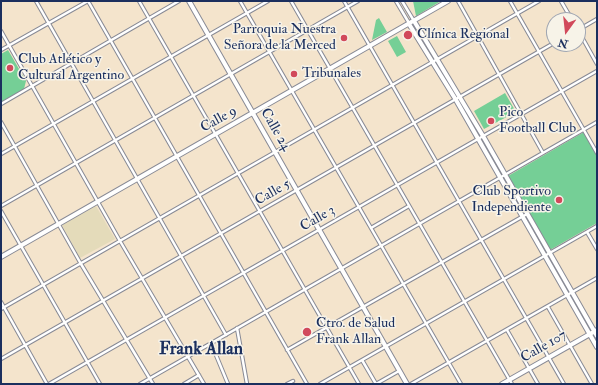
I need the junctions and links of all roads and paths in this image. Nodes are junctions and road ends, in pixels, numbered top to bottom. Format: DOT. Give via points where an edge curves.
graph roads {
  1 [pos="36,1"];
  2 [pos="88,1"];
  3 [pos="139,1"];
  4 [pos="179,1"];
  5 [pos="189,1"];
  6 [pos="240,1"];
  7 [pos="268,1"];
  8 [pos="291,1"];
  9 [pos="344,1"];
  10 [pos="358,1"];
  11 [pos="396,1"];
  12 [pos="402,1"];
  13 [pos="448,1"];
  14 [pos="458,1"];
  15 [pos="510,1"];
  16 [pos="540,1"];
  17 [pos="561,1"];
  18 [pos="348,7"];
  19 [pos="567,12"];
  20 [pos="247,13"];
  21 [pos="518,14"];
  22 [pos="149,18"];
  23 [pos="597,19"];
  24 [pos="412,23"];
  25 [pos="48,24"];
  26 [pos="586,25"];
  27 [pos="308,30"];
  28 [pos="1,32"];
  29 [pos="208,35"];
  30 [pos="477,37"];
  31 [pos="111,40"];
  32 [pos="586,44"];
  33 [pos="10,45"];
  34 [pos="370,46"];
  35 [pos="546,48"];
  36 [pos="1,50"];
  37 [pos="269,52"];
  38 [pos="539,52"];
  39 [pos="171,56"];
  40 [pos="437,59"];
  41 [pos="432,62"];
  42 [pos="71,63"];
  43 [pos="597,64"];
  44 [pos="330,69"];
  45 [pos="597,71"];
  46 [pos="230,74"];
  47 [pos="500,75"];
  48 [pos="133,78"];
  49 [pos="392,85"];
  50 [pos="32,86"];
  51 [pos="562,91"];
  52 [pos="292,92"];
  53 [pos="193,96"];
  54 [pos="458,99"];
  55 [pos="93,101"];
  56 [pos="1,104"];
  57 [pos="353,108"];
  58 [pos="253,114"];
  59 [pos="522,114"];
  60 [pos="155,118"];
  61 [pos="1,122"];
  62 [pos="597,122"];
  63 [pos="54,123"];
  64 [pos="414,124"];
  65 [pos="314,130"];
  66 [pos="584,130"];
  67 [pos="216,134"];
  68 [pos="483,136"];
  69 [pos="478,139"];
  70 [pos="116,140"];
  71 [pos="14,146"];
  72 [pos="374,146"];
  73 [pos="275,152"];
  74 [pos="543,153"];
  75 [pos="597,153"];
  76 [pos="1,154"];
  77 [pos="177,156"];
  78 [pos="77,162"];
  79 [pos="437,162"];
  80 [pos="336,168"];
  81 [pos="238,174"];
  82 [pos="505,174"];
  83 [pos="500,177"];
  84 [pos="138,179"];
  85 [pos="397,185"];
  86 [pos="36,186"];
  87 [pos="297,190"];
  88 [pos="199,196"];
  89 [pos="459,201"];
  90 [pos="98,202"];
  91 [pos="1,206"];
  92 [pos="409,206"];
  93 [pos="359,207"];
  94 [pos="1,211"];
  95 [pos="260,211"];
  96 [pos="524,215"];
  97 [pos="160,218"];
  98 [pos="58,224"];
  99 [pos="419,224"];
  100 [pos="597,226"];
  101 [pos="370,228"];
  102 [pos="319,230"];
  103 [pos="587,232"];
  104 [pos="221,234"];
  105 [pos="482,240"];
  106 [pos="120,241"];
  107 [pos="21,246"];
  108 [pos="381,246"];
  109 [pos="597,249"];
  110 [pos="282,252"];
  111 [pos="549,253"];
  112 [pos="182,256"];
  113 [pos="545,256"];
  114 [pos="1,257"];
  115 [pos="443,262"];
  116 [pos="81,264"];
  117 [pos="342,269"];
  118 [pos="243,273"];
  119 [pos="597,278"];
  120 [pos="142,279"];
  121 [pos="504,279"];
  122 [pos="404,284"];
  123 [pos="43,285"];
  124 [pos="305,290"];
  125 [pos="571,293"];
  126 [pos="567,295"];
  127 [pos="204,296"];
  128 [pos="103,301"];
  129 [pos="465,301"];
  130 [pos="1,302"];
  131 [pos="364,307"];
  132 [pos="548,307"];
  133 [pos="3,308"];
  134 [pos="266,312"];
  135 [pos="165,318"];
  136 [pos="527,318"];
  137 [pos="65,323"];
  138 [pos="427,323"];
  139 [pos="326,327"];
  140 [pos="237,328"];
  141 [pos="507,330"];
  142 [pos="596,331"];
  143 [pos="590,334"];
  144 [pos="226,335"];
  145 [pos="597,336"];
  146 [pos="126,340"];
  147 [pos="487,340"];
  148 [pos="211,344"];
  149 [pos="26,345"];
  150 [pos="570,345"];
  151 [pos="386,346"];
  152 [pos="597,347"];
  153 [pos="287,350"];
  154 [pos="188,356"];
  155 [pos="549,357"];
  156 [pos="1,359"];
  157 [pos="362,360"];
  158 [pos="87,363"];
  159 [pos="449,363"];
  160 [pos="349,367"];
  161 [pos="529,368"];
  162 [pos="399,370"];
  163 [pos="199,375"];
  164 [pos="149,378"];
  165 [pos="510,380"];
  166 [pos="293,381"];
  167 [pos="597,382"];
  168 [pos="48,384"];
  169 [pos="100,384"];
  170 [pos="140,384"];
  171 [pos="153,384"];
  172 [pos="184,384"];
  173 [pos="204,384"];
  174 [pos="228,384"];
  175 [pos="247,384"];
  176 [pos="287,384"];
  177 [pos="307,384"];
  178 [pos="320,384"];
  179 [pos="359,384"];
  180 [pos="376,384"];
  181 [pos="407,384"];
  182 [pos="411,384"];
  183 [pos="461,384"];
  184 [pos="502,384"];
  185 [pos="512,384"];
  186 [pos="538,384"];
  187 [pos="564,384"];
  188 [pos="592,384"];
  1 -- 25 [label="street"];
  2 -- 25 [label="street"];
  2 -- 31 [label="street"];
  3 -- 22 [label="street"];
  4 -- 22 [label="street"];
  5 -- 29 [label="main road, Calle 24"];
  6 -- 20 [label="street"];
  7 -- 20 [label="street"];
  8 -- 27 [label="street"];
  9 -- 18 [label="street"];
  10 -- 18 [label="street"];
  11 -- 24 [label="street"];
  12 -- 24 [label="street"];
  13 -- 24 [label="main road, Calle 9"];
  14 -- 30 [label="street"];
  15 -- 21 [label="street"];
  16 -- 21 [label="street"];
  17 -- 19 [label="street"];
  18 -- 27 [label="street"];
  18 -- 34 [label="street"];
  20 -- 29 [label="street"];
  20 -- 37 [label="street"];
  21 -- 30 [label="street"];
  21 -- 38 [label="street"];
  22 -- 31 [label="street"];
  22 -- 39 [label="street"];
  23 -- 26 [label="street"];
  24 -- 34 [label="main road, Calle 9"];
  24 -- 40 [label="main road"];
  24 -- 41 [label="main road"];
  25 -- 33 [label="street"];
  25 -- 42 [label="street"];
  27 -- 37 [label="street"];
  27 -- 44 [label="street"];
  28 -- 33 [label="street"];
  29 -- 39 [label="street"];
  29 -- 46 [label="main road, Calle 24"];
  30 -- 40 [label="street"];
  30 -- 47 [label="street"];
  31 -- 42 [label="street"];
  31 -- 48 [label="street"];
  32 -- 43 [label="street"];
  33 -- 36 [label="street"];
  33 -- 50 [label="street"];
  34 -- 44 [label="main road, Calle 9"];
  34 -- 49 [label="street"];
  35 -- 38 [label="street, Calle 5"];
  37 -- 46 [label="street"];
  37 -- 52 [label="street"];
  38 -- 47 [label="street, Calle 5"];
  38 -- 51 [label="street"];
  39 -- 48 [label="street"];
  39 -- 53 [label="street"];
  40 -- 41 [label="street"];
  40 -- 54 [label="main road"];
  41 -- 49 [label="street"];
  41 -- 54 [label="main road"];
  42 -- 50 [label="street"];
  42 -- 55 [label="street"];
  44 -- 52 [label="main road, Calle 9"];
  44 -- 57 [label="street"];
  45 -- 51 [label="street, Calle 3"];
  46 -- 53 [label="street"];
  46 -- 58 [label="main road, Calle 24"];
  47 -- 54 [label="street, Calle 5"];
  47 -- 59 [label="street"];
  48 -- 55 [label="street"];
  48 -- 60 [label="street"];
  49 -- 57 [label="street"];
  49 -- 64 [label="street"];
  50 -- 56 [label="street"];
  50 -- 63 [label="street"];
  51 -- 59 [label="street, Calle 3"];
  51 -- 66 [label="street"];
  52 -- 58 [label="main road, Calle 9"];
  52 -- 65 [label="street"];
  53 -- 60 [label="street"];
  53 -- 67 [label="street"];
  54 -- 64 [label="street, Calle 5"];
  54 -- 68 [label="main road"];
  54 -- 69 [label="main road"];
  55 -- 63 [label="street"];
  55 -- 70 [label="street"];
  57 -- 65 [label="street"];
  57 -- 72 [label="street"];
  58 -- 67 [label="main road, Calle 9"];
  58 -- 73 [label="main road, Calle 24"];
  59 -- 68 [label="street, Calle 3"];
  59 -- 74 [label="street"];
  60 -- 70 [label="street"];
  60 -- 77 [label="street"];
  61 -- 71 [label="street"];
  62 -- 66 [label="street"];
  63 -- 71 [label="street"];
  63 -- 78 [label="street"];
  64 -- 72 [label="street, Calle 5"];
  64 -- 79 [label="street"];
  65 -- 73 [label="street"];
  65 -- 80 [label="street"];
  66 -- 74 [label="street"];
  66 -- 75 [label="street"];
  67 -- 77 [label="main road, Calle 9"];
  67 -- 81 [label="street"];
  68 -- 69 [label="street, Calle 3"];
  68 -- 82 [label="main road"];
  69 -- 79 [label="street, Calle 3"];
  69 -- 83 [label="main road"];
  70 -- 78 [label="street"];
  70 -- 84 [label="street"];
  71 -- 76 [label="street"];
  71 -- 86 [label="street"];
  72 -- 80 [label="street, Calle 5"];
  72 -- 85 [label="street"];
  73 -- 81 [label="street"];
  73 -- 87 [label="main road, Calle 24"];
  74 -- 82 [label="street"];
  77 -- 84 [label="main road, Calle 9"];
  77 -- 88 [label="street"];
  78 -- 86 [label="street"];
  78 -- 90 [label="street"];
  79 -- 85 [label="street, Calle 3"];
  79 -- 89 [label="street"];
  80 -- 87 [label="street, Calle 5"];
  80 -- 93 [label="street"];
  81 -- 88 [label="street"];
  81 -- 95 [label="street"];
  82 -- 83 [label="street"];
  82 -- 96 [label="main road"];
  83 -- 89 [label="street"];
  83 -- 96 [label="main road"];
  84 -- 90 [label="main road, Calle 9"];
  84 -- 97 [label="street"];
  85 -- 92 [label="street"];
  85 -- 93 [label="street, Calle 3"];
  86 -- 91 [label="street"];
  86 -- 98 [label="street"];
  87 -- 95 [label="street, Calle 5"];
  87 -- 102 [label="main road, Calle 24"];
  88 -- 97 [label="street"];
  88 -- 104 [label="street"];
  89 -- 99 [label="street"];
  89 -- 105 [label="street"];
  90 -- 98 [label="main road, Calle 9"];
  90 -- 106 [label="street"];
  92 -- 99 [label="street"];
  92 -- 101 [label="street"];
  93 -- 101 [label="street"];
  93 -- 102 [label="street, Calle 3"];
  94 -- 107 [label="street"];
  95 -- 104 [label="street, Calle 5"];
  95 -- 110 [label="street"];
  96 -- 105 [label="street"];
  96 -- 111 [label="main road"];
  96 -- 113 [label="main road"];
  97 -- 106 [label="street"];
  97 -- 112 [label="street"];
  98 -- 107 [label="main road, Calle 9"];
  98 -- 116 [label="street"];
  99 -- 108 [label="street"];
  99 -- 115 [label="street"];
  100 -- 103 [label="street"];
  101 -- 108 [label="street"];
  102 -- 110 [label="street, Calle 3"];
  102 -- 117 [label="main road, Calle 24"];
  103 -- 109 [label="street"];
  103 -- 111 [label="street"];
  104 -- 112 [label="street, Calle 5"];
  104 -- 118 [label="street"];
  105 -- 115 [label="street"];
  105 -- 121 [label="street"];
  106 -- 116 [label="street"];
  106 -- 120 [label="street"];
  107 -- 114 [label="main road, Calle 9"];
  107 -- 123 [label="street"];
  108 -- 117 [label="street"];
  108 -- 122 [label="street"];
  110 -- 118 [label="street, Calle 3"];
  110 -- 124 [label="street"];
  111 -- 113 [label="street"];
  111 -- 125 [label="main road"];
  112 -- 120 [label="street, Calle 5"];
  112 -- 127 [label="street"];
  113 -- 121 [label="street"];
  113 -- 126 [label="main road"];
  115 -- 122 [label="street"];
  115 -- 129 [label="street"];
  116 -- 123 [label="street"];
  116 -- 128 [label="street"];
  117 -- 124 [label="street"];
  117 -- 131 [label="main road, Calle 24"];
  118 -- 127 [label="street, Calle 3"];
  118 -- 134 [label="street"];
  119 -- 125 [label="street"];
  120 -- 128 [label="street, Calle 5"];
  120 -- 135 [label="street"];
  121 -- 129 [label="street"];
  121 -- 136 [label="street"];
  122 -- 131 [label="street"];
  122 -- 138 [label="street"];
  123 -- 133 [label="street"];
  123 -- 137 [label="street"];
  124 -- 134 [label="street"];
  124 -- 139 [label="street"];
  125 -- 126 [label="street"];
  125 -- 142 [label="main road"];
  126 -- 132 [label="street"];
  126 -- 143 [label="main road"];
  127 -- 135 [label="street, Calle 3"];
  127 -- 144 [label="street"];
  128 -- 137 [label="street, Calle 5"];
  128 -- 146 [label="street"];
  129 -- 138 [label="street"];
  129 -- 147 [label="street"];
  130 -- 133 [label="street"];
  131 -- 139 [label="street"];
  131 -- 151 [label="main road, Calle 24"];
  132 -- 136 [label="street"];
  132 -- 150 [label="street"];
  133 -- 149 [label="street"];
  134 -- 140 [label="street"];
  134 -- 153 [label="street"];
  135 -- 146 [label="street, Calle 3"];
  135 -- 154 [label="street"];
  136 -- 141 [label="street"];
  136 -- 155 [label="street"];
  137 -- 149 [label="street, Calle 5"];
  137 -- 158 [label="street"];
  138 -- 151 [label="street"];
  138 -- 159 [label="street"];
  139 -- 153 [label="street"];
  139 -- 160 [label="street"];
  140 -- 144 [label="street"];
  140 -- 175 [label="street"];
  141 -- 147 [label="street"];
  141 -- 161 [label="street"];
  142 -- 143 [label="main road, Calle 107"];
  142 -- 145 [label="main road"];
  143 -- 150 [label="main road, Calle 107"];
  143 -- 152 [label="main road"];
  144 -- 148 [label="street"];
  146 -- 158 [label="street, Calle 3"];
  146 -- 164 [label="street"];
  147 -- 159 [label="street"];
  147 -- 165 [label="street"];
  148 -- 154 [label="street"];
  148 -- 174 [label="street"];
  149 -- 156 [label="street, Calle 5"];
  149 -- 168 [label="street"];
  150 -- 155 [label="main road, Calle 107"];
  150 -- 188 [label="street"];
  151 -- 157 [label="street"];
  151 -- 162 [label="main road, Calle 24"];
  153 -- 177 [label="street"];
  154 -- 163 [label="street"];
  154 -- 164 [label="street"];
  155 -- 161 [label="main road, Calle 107"];
  155 -- 187 [label="street"];
  157 -- 160 [label="street"];
  157 -- 180 [label="street"];
  158 -- 168 [label="street, Calle 3"];
  158 -- 169 [label="street"];
  159 -- 182 [label="street"];
  159 -- 183 [label="street"];
  160 -- 178 [label="street"];
  160 -- 179 [label="street"];
  161 -- 165 [label="main road, Calle 107"];
  161 -- 186 [label="street"];
  162 -- 180 [label="street"];
  162 -- 181 [label="main road, Calle 24"];
  163 -- 172 [label="street"];
  163 -- 173 [label="street"];
  164 -- 170 [label="street"];
  164 -- 171 [label="street"];
  165 -- 184 [label="main road, Calle 107"];
  165 -- 185 [label="street"];
  166 -- 176 [label="street"];
  167 -- 188 [label="street"];
}
